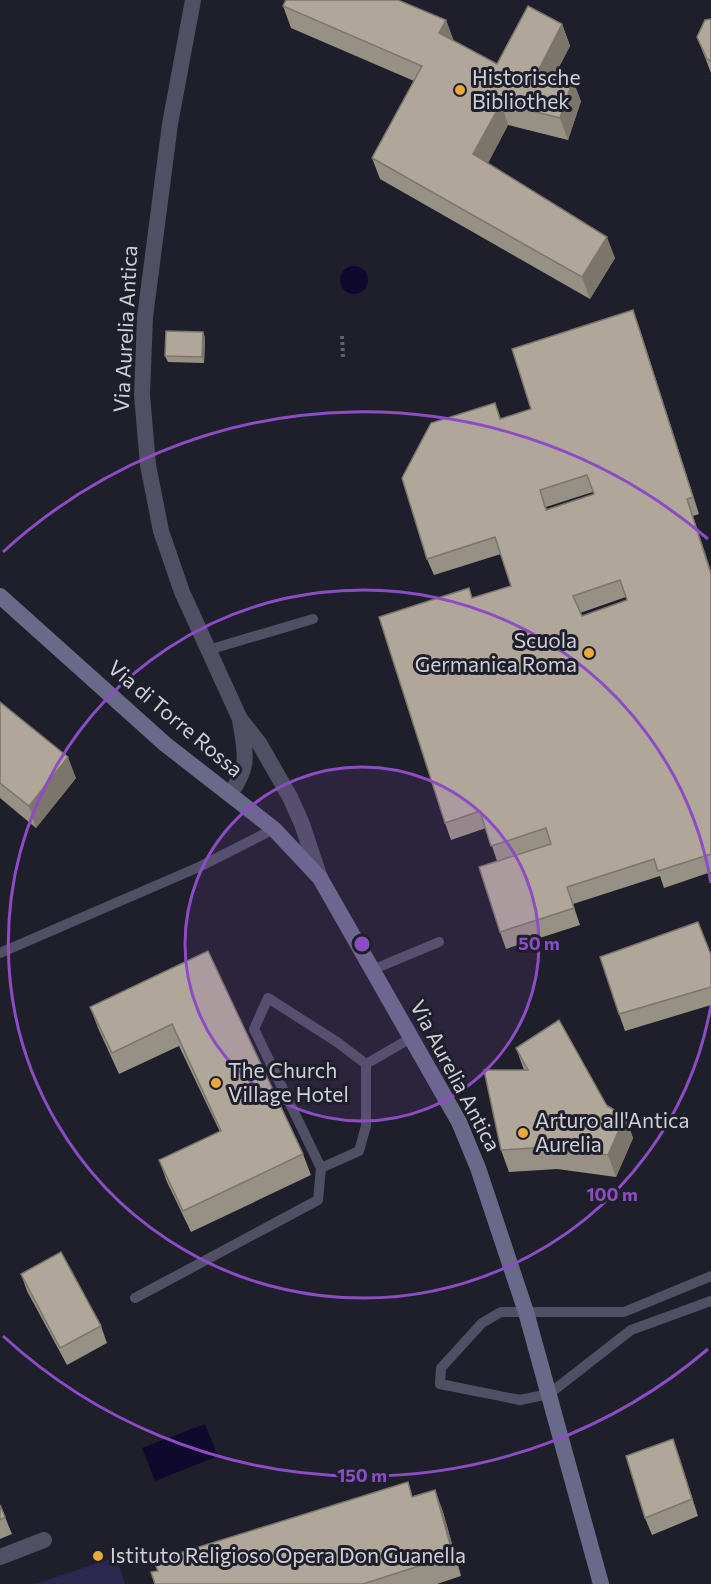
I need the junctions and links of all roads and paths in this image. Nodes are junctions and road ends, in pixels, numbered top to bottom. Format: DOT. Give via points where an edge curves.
graph roads {
  1 [pos="193,0"];
  2 [pos="342,336"];
  3 [pos="343,358"];
  4 [pos="0,596"];
  5 [pos="313,619"];
  6 [pos="208,650"];
  7 [pos="240,718"];
  8 [pos="230,794"];
  9 [pos="274,829"];
  10 [pos="320,878"];
  11 [pos="439,942"];
  12 [pos="0,953"];
  13 [pos="372,970"];
  14 [pos="411,1038"];
  15 [pos="366,1064"];
  16 [pos="321,1168"];
  17 [pos="711,1276"];
  18 [pos="135,1298"];
  19 [pos="711,1301"];
  20 [pos="526,1312"];
  21 [pos="549,1394"];
  22 [pos="44,1540"];
  23 [pos="0,1557"];
  24 [pos="601,1584"];
  1 -- 6 [label="street, Via Aurelia Antica" via="150,266 142,394 148,465 161,531"];
  2 -- 3 [label="path"];
  4 -- 8 [label="main road, Via di Torre Rossa" via="165,744"];
  5 -- 6 [label="lane"];
  6 -- 7 [label="street, Via Aurelia Antica"];
  7 -- 8 [label="street, Via Aurelia Antica" via="244,771"];
  7 -- 10 [label="street, Via Aurelia Antica" via="290,797"];
  8 -- 9 [label="main road, Via di Torre Rossa"];
  9 -- 10 [label="main road, Via di Torre Rossa"];
  9 -- 12 [label="lane" via="199,867"];
  10 -- 13 [label="main road, Via Aurelia Antica"];
  11 -- 13 [label="lane"];
  13 -- 14 [label="main road, Via Aurelia Antica"];
  14 -- 15 [label="lane"];
  14 -- 20 [label="main road, Via Aurelia Antica" via="469,1144"];
  15 -- 16 [label="lane" via="366,1126 359,1150"];
  15 -- 16 [label="lane" via="268,998 254,1029"];
  16 -- 18 [label="lane" via="318,1200"];
  17 -- 20 [label="lane" via="624,1312"];
  19 -- 21 [label="lane" via="631,1330"];
  20 -- 21 [label="main road, Via Aurelia Antica"];
  20 -- 21 [label="lane" via="501,1312 482,1323 441,1368 440,1384 520,1400"];
  21 -- 24 [label="main road, Via Aurelia Antica"];
  22 -- 23 [label="street"];
}
